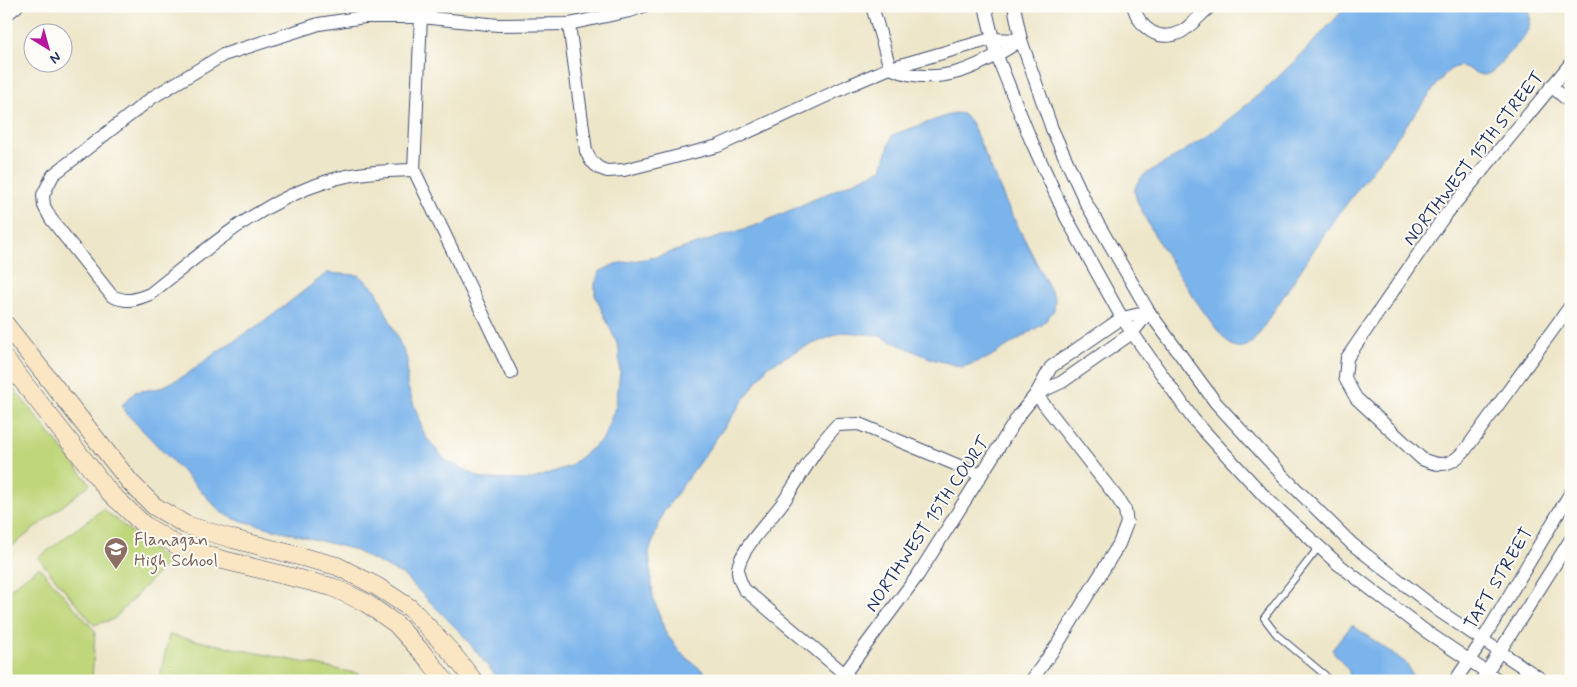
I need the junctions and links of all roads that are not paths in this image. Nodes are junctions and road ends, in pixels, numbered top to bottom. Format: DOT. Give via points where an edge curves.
graph roads {
  1 [pos="17,6"];
  2 [pos="644,6"];
  3 [pos="872,6"];
  4 [pos="985,6"];
  5 [pos="1014,6"];
  6 [pos="1133,6"];
  7 [pos="1211,6"];
  8 [pos="6,15"];
  9 [pos="421,17"];
  10 [pos="569,24"];
  11 [pos="992,39"];
  12 [pos="1021,40"];
  13 [pos="997,56"];
  14 [pos="1571,64"];
  15 [pos="890,68"];
  16 [pos="1551,86"];
  17 [pos="1571,103"];
  18 [pos="414,170"];
  19 [pos="1571,305"];
  20 [pos="1149,312"];
  21 [pos="1122,318"];
  22 [pos="6,325"];
  23 [pos="1132,333"];
  24 [pos="6,360"];
  25 [pos="511,373"];
  26 [pos="1036,394"];
  27 [pos="982,475"];
  28 [pos="1571,492"];
  29 [pos="1571,539"];
  30 [pos="1318,548"];
  31 [pos="1482,640"];
  32 [pos="1500,652"];
  33 [pos="1469,660"];
  34 [pos="1484,676"];
  35 [pos="849,677"];
  36 [pos="446,681"];
  37 [pos="474,681"];
  38 [pos="1031,681"];
  39 [pos="1329,681"];
  40 [pos="1455,681"];
  41 [pos="1500,681"];
  42 [pos="1544,681"];
  1 -- 8 [label="street"];
  2 -- 10 [label="street"];
  3 -- 15 [label="street"];
  4 -- 11 [label="street"];
  5 -- 12 [label="street"];
  6 -- 7 [label="street" via="1145,29 1161,36 1181,32"];
  9 -- 10 [label="street" via="498,25"];
  9 -- 18 [label="street"];
  9 -- 18 [label="street" via="364,17 319,24 223,55 153,97 53,175 43,194 44,206 51,219 112,296 122,301 134,301 150,294 244,220 283,198 329,180 368,172"];
  10 -- 15 [label="street" via="583,140 591,161 607,171 624,170 718,146"];
  11 -- 12 [label="street"];
  11 -- 13 [label="street"];
  11 -- 15 [label="street"];
  12 -- 13 [label="street"];
  12 -- 20 [label="street" via="1052,128 1086,203"];
  13 -- 15 [label="street" via="957,73 934,78 911,76"];
  13 -- 21 [label="street" via="1066,217"];
  14 -- 16 [label="street, NORTHWEST 15TH STREET"];
  16 -- 17 [label="street"];
  16 -- 19 [label="street, NORTHWEST 15TH STREET" via="1443,218 1348,358 1345,378 1356,398 1422,459 1435,465 1456,460"];
  18 -- 25 [label="street"];
  20 -- 21 [label="street, NORTHWEST 15TH COURT"];
  20 -- 23 [label="street, NORTHWEST 15TH COURT"];
  20 -- 31 [label="street" via="1216,403 1345,538"];
  21 -- 23 [label="street"];
  21 -- 26 [label="street, NORTHWEST 15TH COURT" via="1051,367"];
  22 -- 37 [label="street" via="130,482 154,506 186,524 337,566 378,587 410,608"];
  23 -- 26 [label="street, NORTHWEST 15TH COURT" via="1062,382"];
  23 -- 30 [label="street" via="1193,419 1266,498"];
  24 -- 36 [label="street" via="109,492 144,525 178,546 332,587 366,603 396,624"];
  26 -- 27 [label="street, NORTHWEST 15TH COURT"];
  26 -- 38 [label="street" via="1118,499 1125,510 1127,523 1119,544"];
  27 -- 35 [label="street, NORTHWEST 15TH COURT"];
  27 -- 35 [label="street" via="859,424 837,425 823,439 786,499 743,554 738,566 744,589"];
  28 -- 31 [label="street, TAFT STREET"];
  29 -- 32 [label="street"];
  30 -- 33 [label="street" via="1424,630"];
  30 -- 39 [label="lane" via="1264,618 1277,635 1325,674"];
  31 -- 32 [label="street"];
  31 -- 33 [label="street, TAFT STREET"];
  32 -- 34 [label="street"];
  32 -- 42 [label="street"];
  33 -- 34 [label="street"];
  33 -- 40 [label="street, TAFT STREET"];
  34 -- 41 [label="street"];
}
